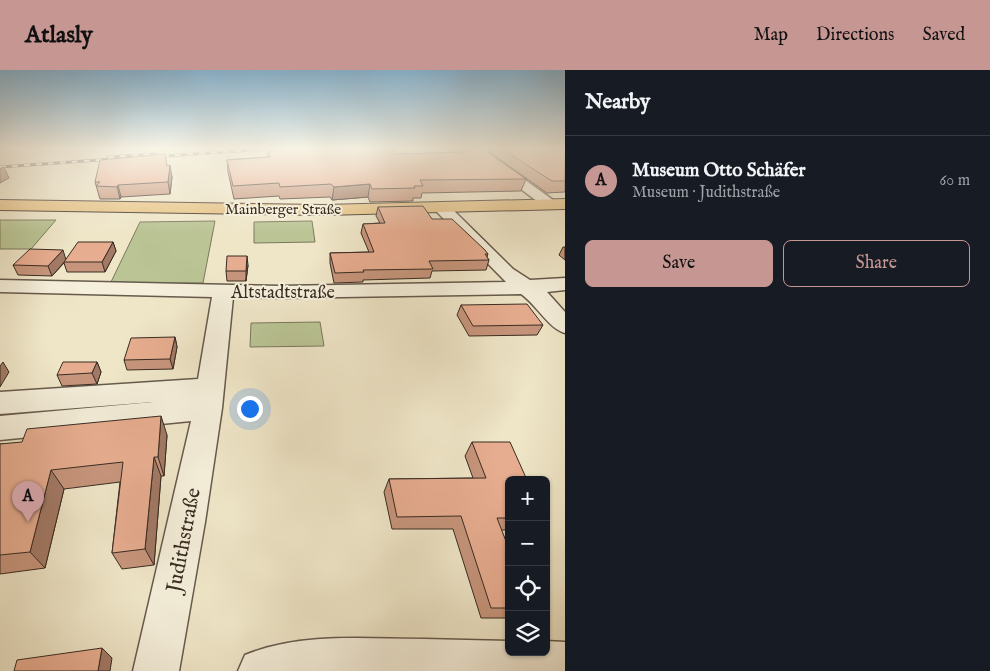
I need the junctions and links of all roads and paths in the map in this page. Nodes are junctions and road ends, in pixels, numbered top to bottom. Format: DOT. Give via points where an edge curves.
graph roads {
  1 [pos="517,177"];
  2 [pos="559,204"];
  3 [pos="0,205"];
  4 [pos="442,208"];
  5 [pos="565,284"];
  6 [pos="0,286"];
  7 [pos="526,288"];
  8 [pos="223,292"];
  9 [pos="565,326"];
  10 [pos="209,398"];
  11 [pos="0,404"];
  12 [pos="0,428"];
  13 [pos="565,664"];
  14 [pos="156,671"];
  15 [pos="260,671"];
  1 -- 2 [label="street"];
  2 -- 4 [label="main road, Mainberger Straße"];
  3 -- 4 [label="main road, Mainberger Straße" via="258,210"];
  4 -- 7 [label="street" via="506,273"];
  5 -- 7 [label="street, Altstadtstraße"];
  6 -- 8 [label="street, Altstadtstraße"];
  7 -- 8 [label="street, Altstadtstraße"];
  7 -- 9 [label="street" via="540,297"];
  8 -- 10 [label="street, Judithstraße"];
  10 -- 11 [label="street"];
  10 -- 12 [label="street"];
  10 -- 14 [label="street, Judithstraße"];
  13 -- 15 [label="street" via="300,662"];
}
